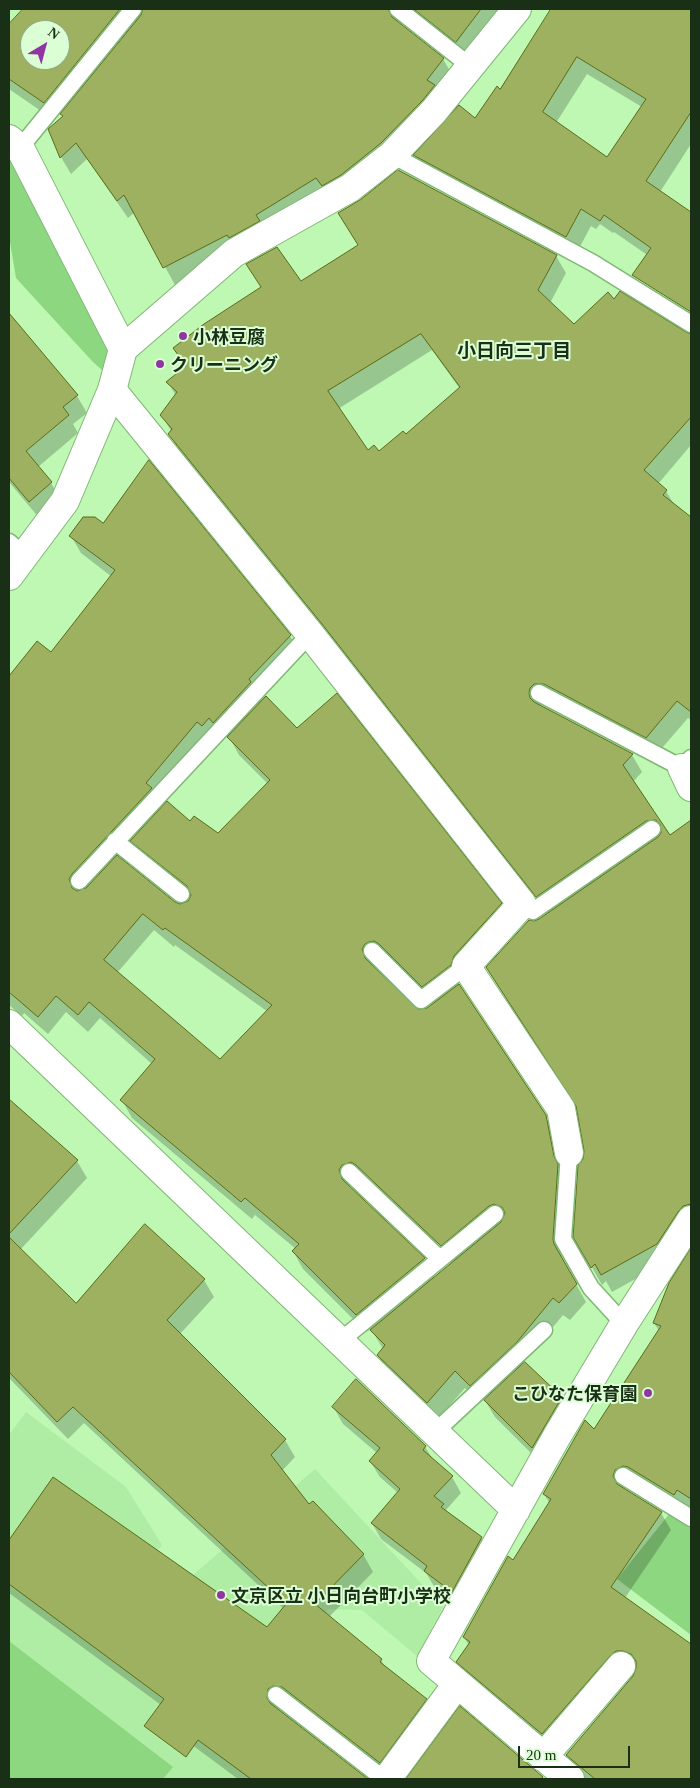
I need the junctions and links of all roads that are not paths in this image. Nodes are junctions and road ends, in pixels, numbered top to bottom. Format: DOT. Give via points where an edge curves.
graph roads {
  1 [pos="133,9"];
  2 [pos="398,9"];
  3 [pos="517,9"];
  4 [pos="470,66"];
  5 [pos="14,143"];
  6 [pos="392,155"];
  7 [pos="691,324"];
  8 [pos="123,349"];
  9 [pos="112,390"];
  10 [pos="14,557"];
  11 [pos="310,634"];
  12 [pos="539,693"];
  13 [pos="688,771"];
  14 [pos="652,829"];
  15 [pos="115,842"];
  16 [pos="79,881"];
  17 [pos="181,894"];
  18 [pos="522,904"];
  19 [pos="372,951"];
  20 [pos="466,966"];
  21 [pos="9,1024"];
  22 [pos="569,1153"];
  23 [pos="349,1172"];
  24 [pos="495,1214"];
  25 [pos="691,1220"];
  26 [pos="440,1259"];
  27 [pos="624,1324"];
  28 [pos="544,1330"];
  29 [pos="340,1341"];
  30 [pos="435,1432"];
  31 [pos="623,1476"];
  32 [pos="516,1510"];
  33 [pos="691,1518"];
  34 [pos="621,1666"];
  35 [pos="457,1684"];
  36 [pos="276,1695"];
  37 [pos="543,1756"];
  38 [pos="385,1779"];
  39 [pos="570,1779"];
  1 -- 5 [label="lane"];
  2 -- 4 [label="lane"];
  3 -- 4 [label="street"];
  4 -- 6 [label="street" via="434,111"];
  5 -- 8 [label="street"];
  6 -- 7 [label="lane" via="593,263"];
  6 -- 8 [label="street" via="350,188 234,253"];
  8 -- 9 [label="street"];
  9 -- 10 [label="street" via="65,500"];
  9 -- 11 [label="street"];
  11 -- 15 [label="lane"];
  11 -- 18 [label="street"];
  12 -- 13 [label="lane"];
  14 -- 18 [label="lane" via="533,911"];
  15 -- 16 [label="lane"];
  15 -- 17 [label="lane"];
  18 -- 20 [label="street"];
  19 -- 20 [label="lane" via="420,1000"];
  20 -- 22 [label="street" via="561,1109"];
  21 -- 29 [label="street"];
  22 -- 27 [label="lane" via="563,1239 591,1288"];
  23 -- 26 [label="lane"];
  24 -- 26 [label="lane"];
  25 -- 27 [label="street"];
  26 -- 29 [label="lane"];
  27 -- 32 [label="street"];
  28 -- 30 [label="lane"];
  29 -- 30 [label="street"];
  30 -- 32 [label="street"];
  31 -- 33 [label="lane"];
  32 -- 35 [label="street" via="431,1661"];
  34 -- 37 [label="street"];
  35 -- 37 [label="street"];
  35 -- 38 [label="street"];
  36 -- 38 [label="lane"];
  37 -- 39 [label="street"];
}
